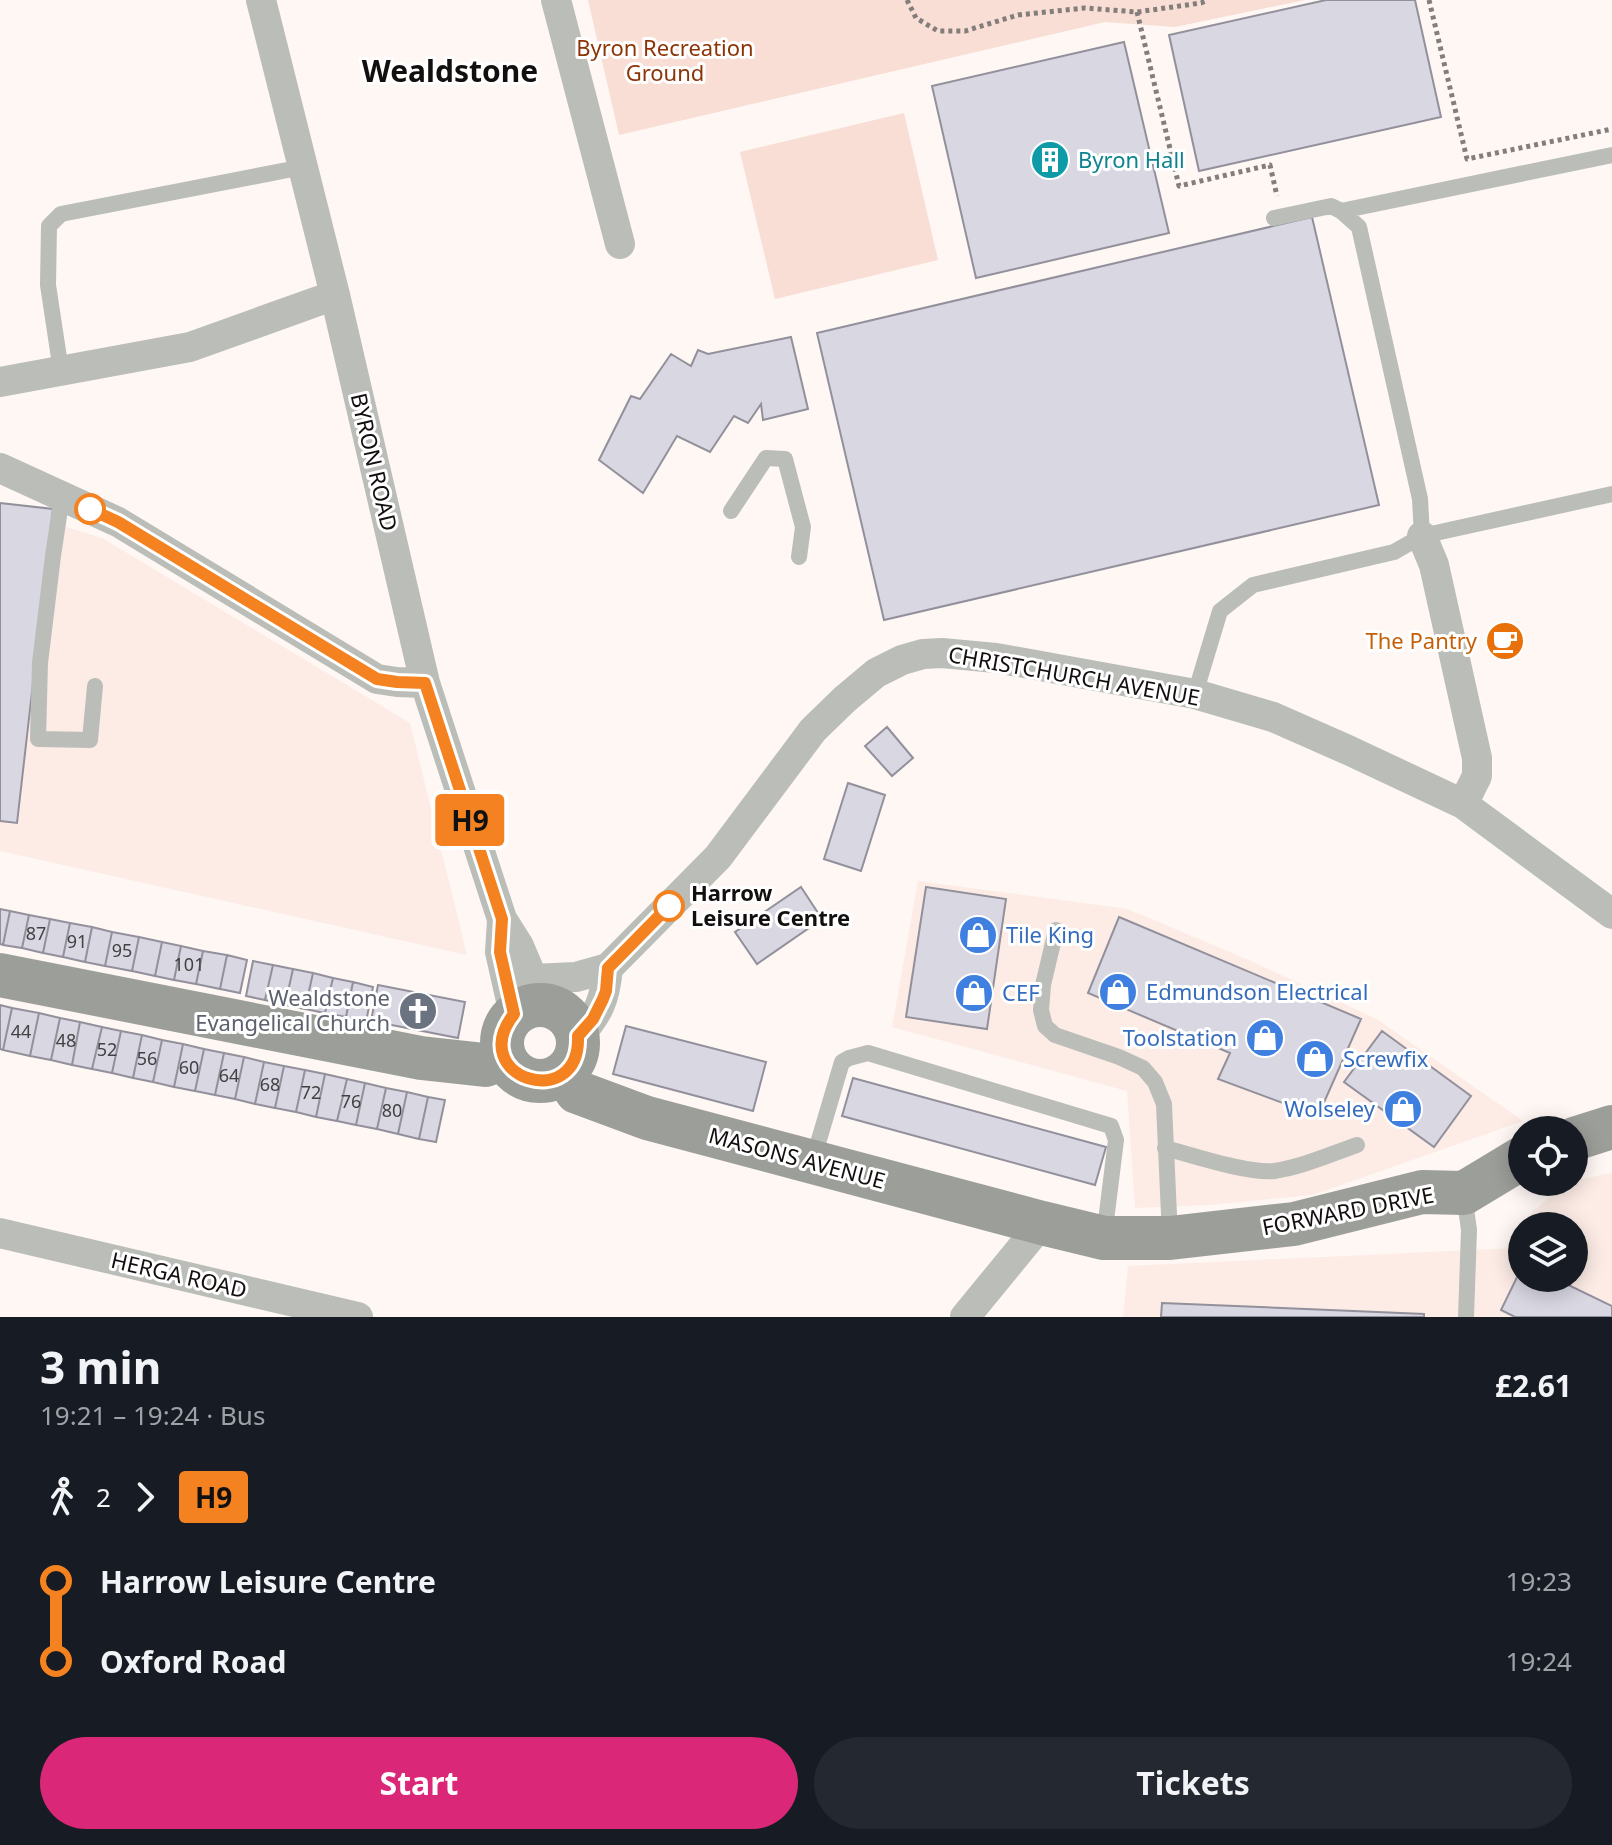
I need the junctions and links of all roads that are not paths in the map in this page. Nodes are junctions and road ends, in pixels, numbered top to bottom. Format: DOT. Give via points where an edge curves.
graph roads {
  1 [pos="261,0"];
  2 [pos="556,0"];
  3 [pos="1612,155"];
  4 [pos="303,167"];
  5 [pos="1341,211"];
  6 [pos="1278,218"];
  7 [pos="620,244"];
  8 [pos="335,295"];
  9 [pos="61,371"];
  10 [pos="0,382"];
  11 [pos="0,468"];
  12 [pos="1612,494"];
  13 [pos="62,496"];
  14 [pos="731,511"];
  15 [pos="1422,536"];
  16 [pos="799,557"];
  17 [pos="425,683"];
  18 [pos="95,686"];
  19 [pos="1195,694"];
  20 [pos="1463,804"];
  21 [pos="1612,914"];
  22 [pos="1056,930"];
  23 [pos="608,968"];
  24 [pos="0,975"];
  25 [pos="530,999"];
  26 [pos="571,1054"];
  27 [pos="504,1058"];
  28 [pos="1612,1127"];
  29 [pos="1588,1135"];
  30 [pos="1357,1145"];
  31 [pos="1165,1148"];
  32 [pos="812,1162"];
  33 [pos="1508,1166"];
  34 [pos="1464,1193"];
  35 [pos="1042,1223"];
  36 [pos="0,1233"];
  37 [pos="1104,1238"];
  38 [pos="1170,1238"];
  39 [pos="358,1317"];
  40 [pos="965,1317"];
  41 [pos="1466,1317"];
  1 -- 4 [label="street, BYRON ROAD"];
  2 -- 7 [label="street"];
  3 -- 5 [label="lane"];
  4 -- 8 [label="street, BYRON ROAD"];
  4 -- 9 [label="lane" via="61,214 49,226 48,285"];
  5 -- 6 [label="lane" via="1331,206"];
  5 -- 15 [label="lane" via="1359,227 1420,499"];
  8 -- 9 [label="street" via="190,347"];
  8 -- 17 [label="street, BYRON ROAD"];
  9 -- 10 [label="street"];
  11 -- 13 [label="street"];
  12 -- 15 [label="lane"];
  13 -- 17 [label="street" via="118,522 377,679"];
  13 -- 18 [label="lane" via="40,663 38,739 90,740"];
  14 -- 16 [label="lane" via="766,458 785,459 803,527"];
  15 -- 19 [label="lane" via="1394,552 1253,585 1220,611"];
  15 -- 20 [label="street" via="1434,565 1477,758 1477,776"];
  17 -- 25 [label="street, BYRON ROAD" via="502,919 500,952"];
  19 -- 20 [label="street, CHRISTCHURCH AVENUE" via="1273,717"];
  19 -- 23 [label="street, CHRISTCHURCH AVENUE" via="974,655 933,653 902,660 876,673 813,730 718,857"];
  20 -- 21 [label="street, CHRISTCHURCH AVENUE"];
  22 -- 31 [label="lane" via="1043,985 1045,1026 1055,1035 1143,1068 1164,1104"];
  23 -- 25 [label="street"];
  23 -- 26 [label="street" via="603,999"];
  24 -- 27 [label="street" via="421,1058 485,1065"];
  25 -- 26 [label="street" via="566,1014 574,1025"];
  25 -- 27 [label="street" via="506,1023"];
  26 -- 27 [label="street" via="554,1079 543,1081 520,1076"];
  26 -- 32 [label="street, MASONS AVENUE" via="577,1092 647,1118"];
  28 -- 29 [label="street"];
  30 -- 31 [label="lane" via="1271,1171"];
  31 -- 38 [label="lane"];
  32 -- 35 [label="street, MASONS AVENUE"];
  32 -- 37 [label="lane" via="842,1062 868,1053 1111,1126 1116,1140"];
  33 -- 34 [label="street, FORWARD DRIVE"];
  34 -- 38 [label="street, FORWARD DRIVE" via="1422,1192 1294,1224"];
  34 -- 41 [label="lane, FORWARD DRIVE" via="1469,1230"];
  35 -- 37 [label="street, FORWARD DRIVE"];
  35 -- 40 [label="street"];
  36 -- 39 [label="street, HERGA ROAD"];
  37 -- 38 [label="street, FORWARD DRIVE"];
}
